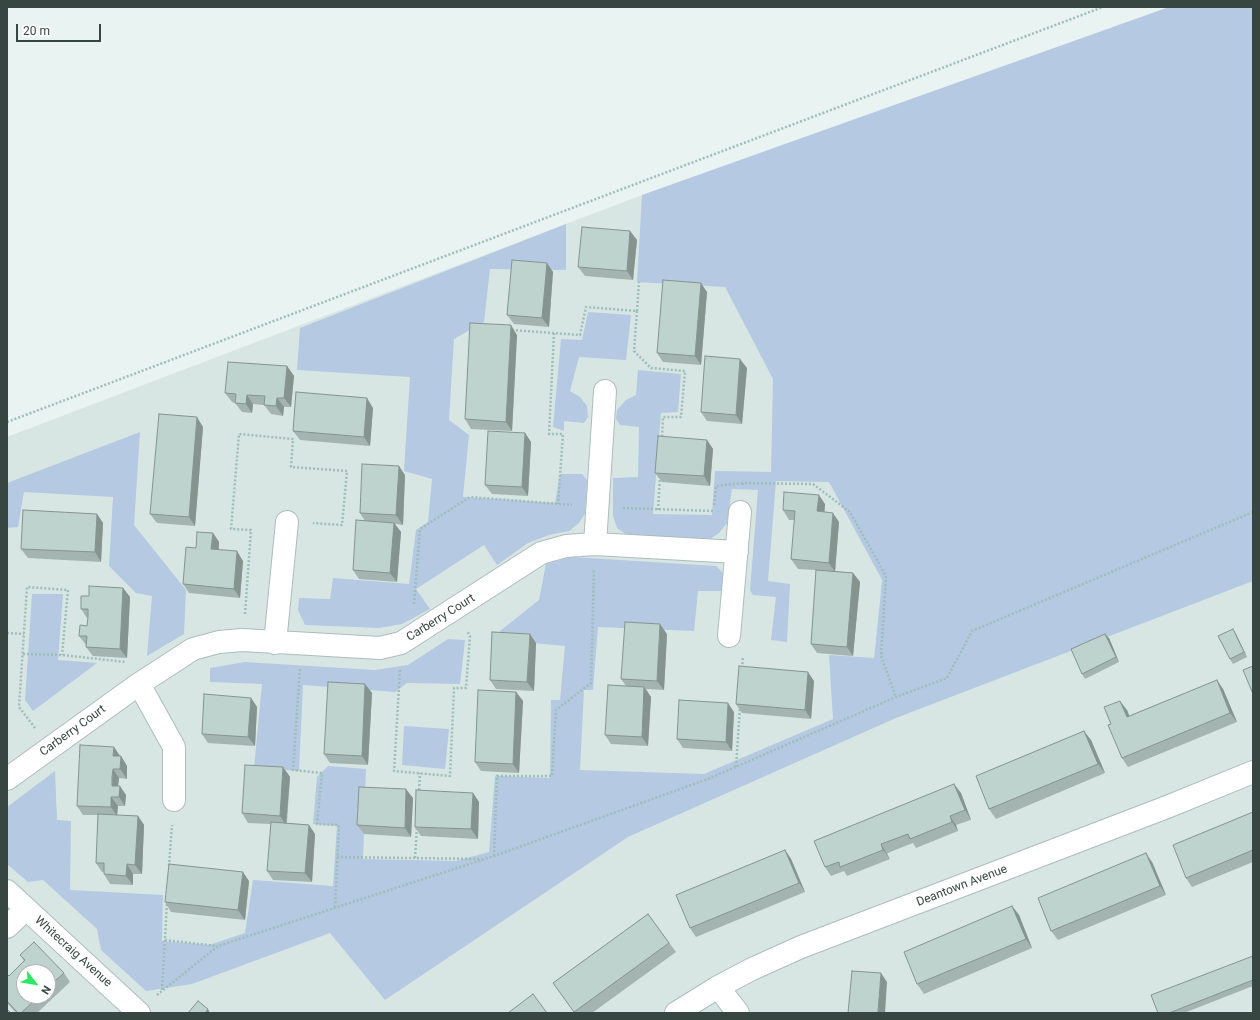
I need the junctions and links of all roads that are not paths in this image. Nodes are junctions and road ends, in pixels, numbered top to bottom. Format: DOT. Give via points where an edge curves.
graph roads {
  1 [pos="605,391"];
  2 [pos="740,512"];
  3 [pos="287,522"];
  4 [pos="595,544"];
  5 [pos="737,552"];
  6 [pos="729,636"];
  7 [pos="275,643"];
  8 [pos="138,684"];
  9 [pos="1253,772"];
  10 [pos="7,779"];
  11 [pos="174,800"];
  12 [pos="7,891"];
  13 [pos="26,909"];
  14 [pos="7,927"];
  15 [pos="718,987"];
  16 [pos="139,1013"];
  17 [pos="676,1013"];
  18 [pos="738,1013"];
  1 -- 4 [label="street"];
  2 -- 5 [label="street"];
  3 -- 7 [label="street"];
  4 -- 5 [label="street, Carberry Court"];
  4 -- 7 [label="street, Carberry Court" via="566,546 541,553 402,643 380,648"];
  5 -- 6 [label="street"];
  7 -- 8 [label="street, Carberry Court" via="242,640 219,642 193,649"];
  8 -- 10 [label="street, Carberry Court"];
  8 -- 11 [label="street" via="174,747"];
  9 -- 15 [label="street, Deantown Avenue" via="801,947"];
  12 -- 13 [label="street, Whitecraig Avenue"];
  13 -- 14 [label="street"];
  13 -- 16 [label="street, Whitecraig Avenue"];
  15 -- 17 [label="street, Deantown Avenue"];
  15 -- 18 [label="street"];
}
